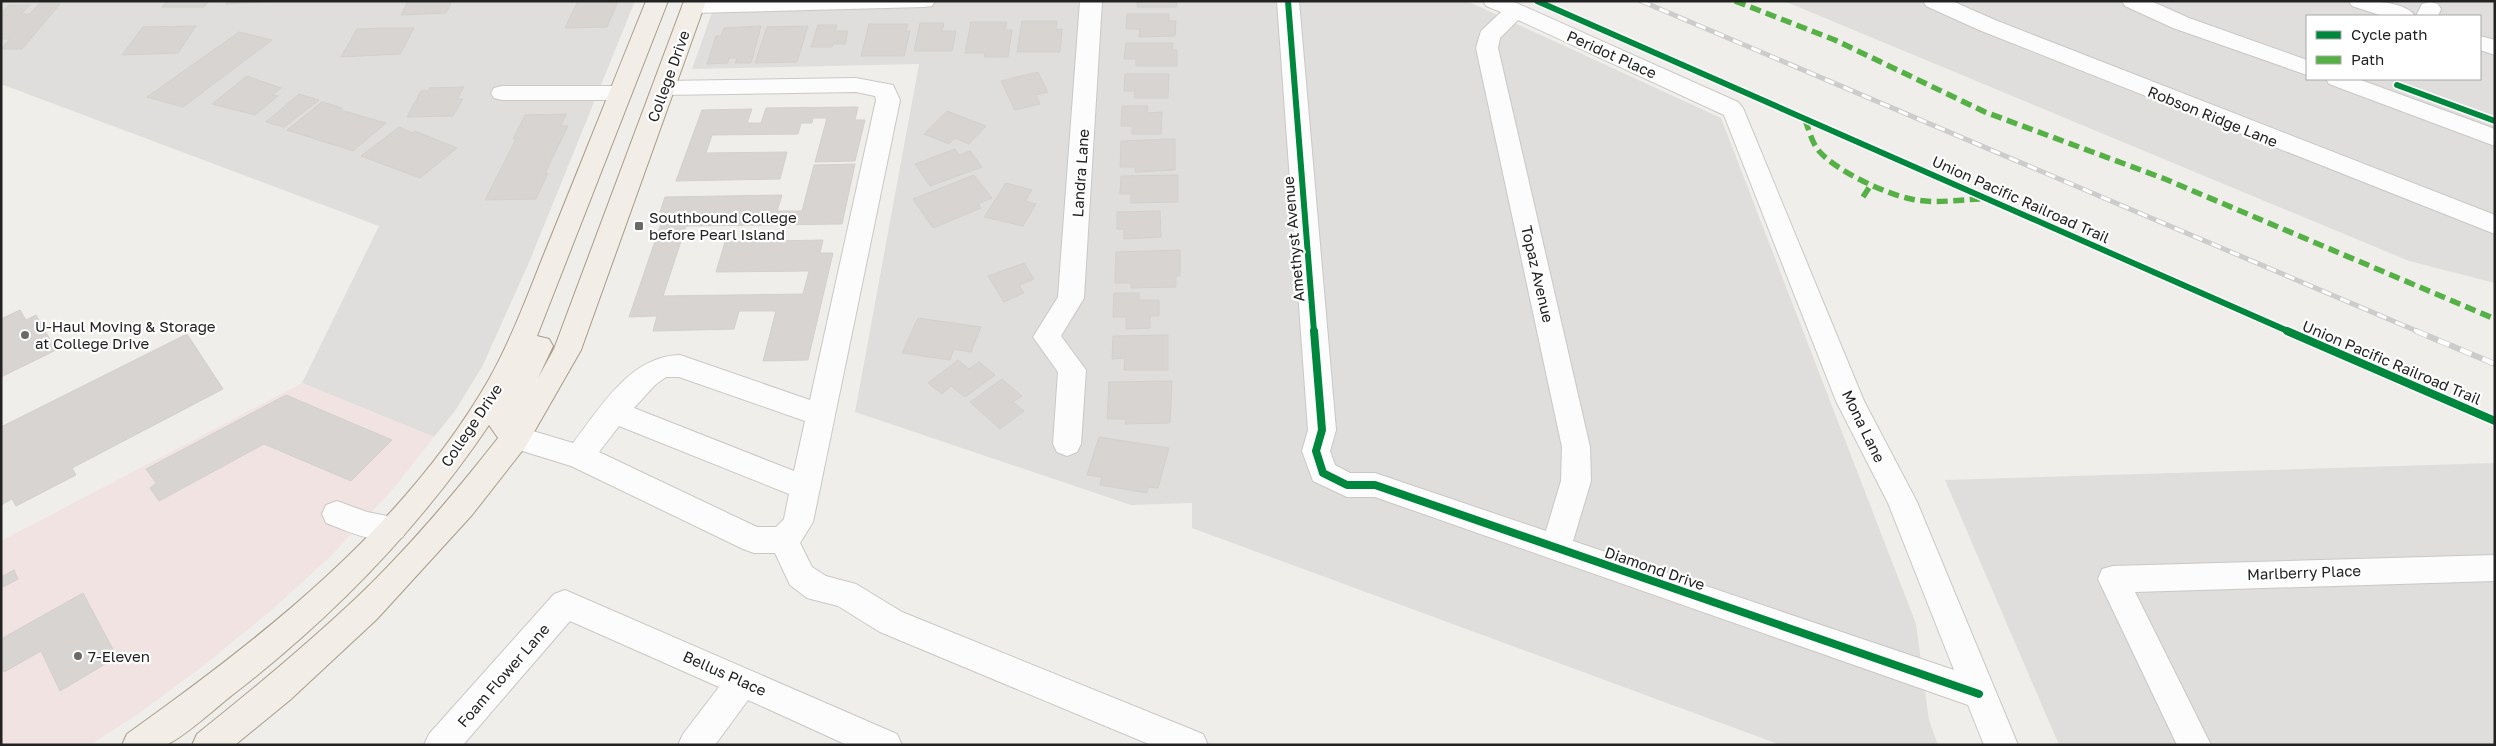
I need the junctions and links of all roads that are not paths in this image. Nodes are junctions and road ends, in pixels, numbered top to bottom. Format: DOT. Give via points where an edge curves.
graph roads {
  1 [pos="657,1"];
  2 [pos="924,1"];
  3 [pos="1091,1"];
  4 [pos="1288,1"];
  5 [pos="1934,1"];
  6 [pos="2133,1"];
  7 [pos="2170,1"];
  8 [pos="2360,1"];
  9 [pos="817,2"];
  10 [pos="694,4"];
  11 [pos="1504,6"];
  12 [pos="2401,15"];
  13 [pos="2481,43"];
  14 [pos="2495,48"];
  15 [pos="2306,53"];
  16 [pos="2306,68"];
  17 [pos="2345,80"];
  18 [pos="2392,85"];
  19 [pos="663,88"];
  20 [pos="502,93"];
  21 [pos="621,94"];
  22 [pos="1730,107"];
  23 [pos="2495,121"];
  24 [pos="2495,138"];
  25 [pos="2495,226"];
  26 [pos="527,329"];
  27 [pos="615,412"];
  28 [pos="821,415"];
  29 [pos="516,438"];
  30 [pos="1067,444"];
  31 [pos="579,456"];
  32 [pos="1322,473"];
  33 [pos="805,488"];
  34 [pos="337,514"];
  35 [pos="392,528"];
  36 [pos="783,539"];
  37 [pos="432,541"];
  38 [pos="1556,548"];
  39 [pos="2495,568"];
  40 [pos="565,604"];
  41 [pos="743,681"];
  42 [pos="1979,694"];
  43 [pos="139,745"];
  44 [pos="209,745"];
  45 [pos="441,745"];
  46 [pos="694,745"];
  47 [pos="885,745"];
  48 [pos="1191,745"];
  49 [pos="2001,745"];
  50 [pos="2194,745"];
  1 -- 21 [label="main road, College Drive"];
  2 -- 9 [label="street"];
  3 -- 30 [label="street, Landra Lane" via="1071,298 1046,337 1072,370"];
  4 -- 32 [label="street, Amethyst Avenue" via="1322,430 1316,451"];
  5 -- 25 [label="street, Robson Ridge Lane" via="1987,26"];
  6 -- 16 [label="street" via="2181,23"];
  7 -- 15 [label="street"];
  8 -- 12 [label="street"];
  9 -- 10 [label="street"];
  10 -- 19 [label="main road, College Drive"];
  11 -- 22 [label="street, Peridot Place"];
  11 -- 38 [label="street, Topaz Avenue" via="1486,42 1576,447 1576,481"];
  13 -- 14 [label="street"];
  17 -- 18 [label="street"];
  18 -- 23 [label="street"];
  18 -- 24 [label="street"];
  19 -- 21 [label="main road"];
  19 -- 28 [label="street" via="856,85 886,90 888,100"];
  19 -- 29 [label="main road, College Drive" via="566,350"];
  20 -- 21 [label="street"];
  21 -- 26 [label="main road, College Drive"];
  22 -- 42 [label="street, Mona Lane" via="1739,120 1850,402 1902,502"];
  26 -- 29 [label="main road" via="540,348 502,423"];
  26 -- 35 [label="main road, College Drive" via="485,409 429,487"];
  27 -- 28 [label="street" via="654,371 680,366"];
  27 -- 31 [label="street"];
  27 -- 33 [label="street"];
  28 -- 33 [label="street"];
  29 -- 31 [label="street"];
  29 -- 37 [label="main road, College Drive"];
  31 -- 36 [label="street" via="754,540"];
  32 -- 38 [label="street, Diamond Drive" via="1346,485 1375,486"];
  33 -- 36 [label="street" via="798,522 792,534"];
  34 -- 35 [label="street" via="366,525"];
  35 -- 37 [label="main road"];
  35 -- 43 [label="main road, College Drive" via="328,595 289,630"];
  36 -- 48 [label="street" via="801,576 818,588 845,594 891,622"];
  37 -- 44 [label="main road, College Drive" via="330,644"];
  38 -- 42 [label="street, Diamond Drive"];
  39 -- 50 [label="street, Marlberry Place" via="2113,579"];
  40 -- 41 [label="street, Bellus Place"];
  40 -- 45 [label="street, Foam Flower Lane"];
  41 -- 46 [label="street"];
  41 -- 47 [label="street, Bellus Place"];
  42 -- 49 [label="street, Mona Lane"];
}
